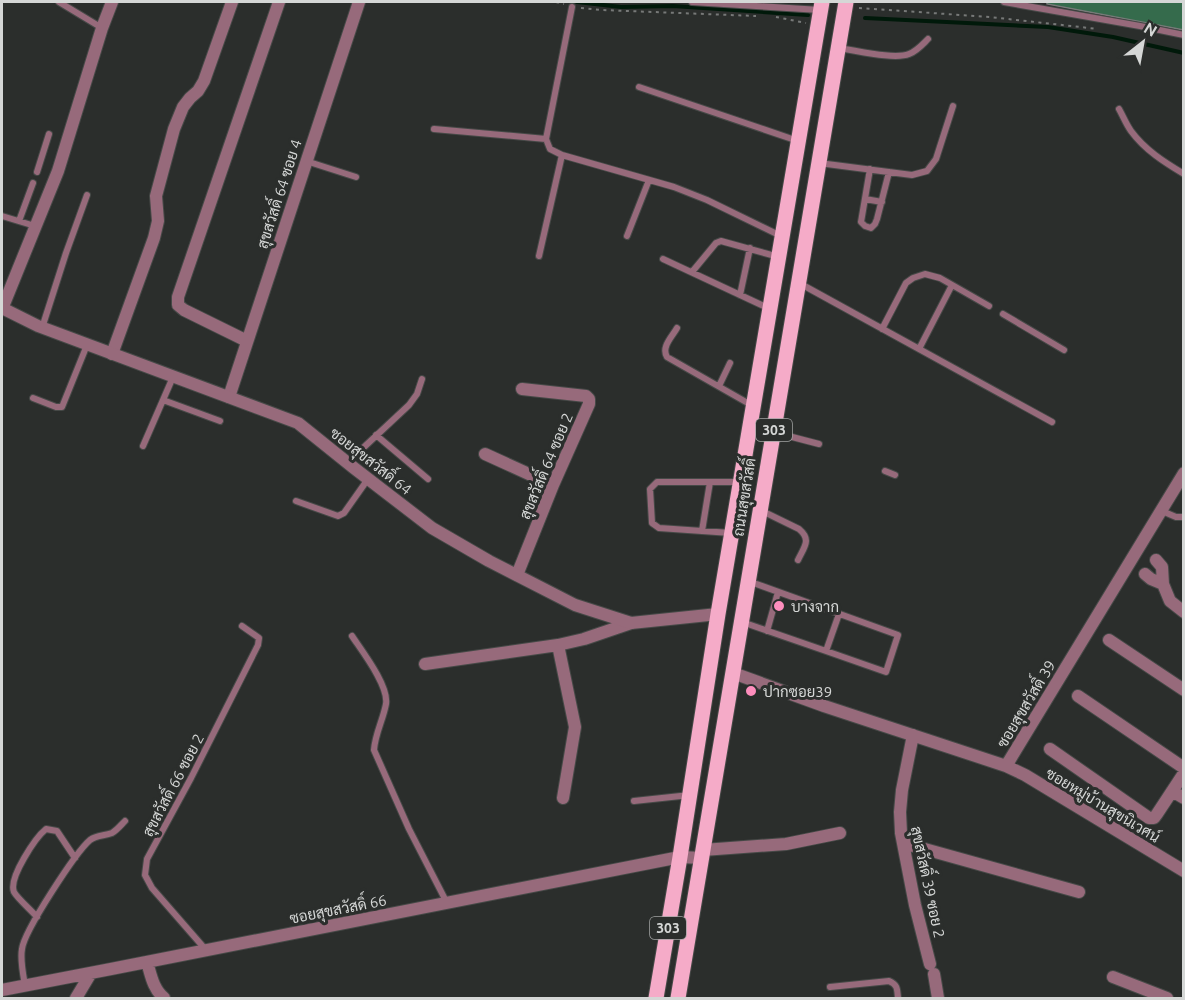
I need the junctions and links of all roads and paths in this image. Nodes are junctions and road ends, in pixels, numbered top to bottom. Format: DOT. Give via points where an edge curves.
graph roads {
  1 [pos="59,2"];
  2 [pos="112,2"];
  3 [pos="232,2"];
  4 [pos="279,2"];
  5 [pos="359,2"];
  6 [pos="555,2"];
  7 [pos="692,2"];
  8 [pos="1004,2"];
  9 [pos="779,4"];
  10 [pos="845,4"];
  11 [pos="572,7"];
  12 [pos="820,12"];
  13 [pos="762,16"];
  14 [pos="774,17"];
  15 [pos="102,28"];
  16 [pos="1103,30"];
  17 [pos="1184,35"];
  18 [pos="928,39"];
  19 [pos="838,48"];
  20 [pos="639,87"];
  21 [pos="953,106"];
  22 [pos="1119,109"];
  23 [pos="434,129"];
  24 [pos="49,134"];
  25 [pos="546,138"];
  26 [pos="798,141"];
  27 [pos="562,155"];
  28 [pos="306,160"];
  29 [pos="819,163"];
  30 [pos="870,170"];
  31 [pos="37,172"];
  32 [pos="889,172"];
  33 [pos="1184,174"];
  34 [pos="356,177"];
  35 [pos="650,180"];
  36 [pos="33,183"];
  37 [pos="87,195"];
  38 [pos="865,199"];
  39 [pos="882,202"];
  40 [pos="2,216"];
  41 [pos="19,221"];
  42 [pos="36,226"];
  43 [pos="627,236"];
  44 [pos="783,236"];
  45 [pos="750,249"];
  46 [pos="539,256"];
  47 [pos="779,257"];
  48 [pos="663,259"];
  49 [pos="692,273"];
  50 [pos="798,283"];
  51 [pos="952,285"];
  52 [pos="740,295"];
  53 [pos="989,306"];
  54 [pos="2,308"];
  55 [pos="770,309"];
  56 [pos="1003,314"];
  57 [pos="42,328"];
  58 [pos="677,328"];
  59 [pos="882,329"];
  60 [pos="247,341"];
  61 [pos="87,345"];
  62 [pos="919,349"];
  63 [pos="1064,350"];
  64 [pos="112,354"];
  65 [pos="730,363"];
  66 [pos="173,377"];
  67 [pos="422,378"];
  68 [pos="719,386"];
  69 [pos="522,389"];
  70 [pos="229,397"];
  71 [pos="33,398"];
  72 [pos="164,400"];
  73 [pos="754,406"];
  74 [pos="220,421"];
  75 [pos="1052,422"];
  76 [pos="773,432"];
  77 [pos="376,435"];
  78 [pos="819,444"];
  79 [pos="143,446"];
  80 [pos="485,454"];
  81 [pos="347,463"];
  82 [pos="885,471"];
  83 [pos="1184,473"];
  84 [pos="895,475"];
  85 [pos="369,479"];
  86 [pos="428,479"];
  87 [pos="710,482"];
  88 [pos="741,482"];
  89 [pos="553,485"];
  90 [pos="296,501"];
  91 [pos="760,510"];
  92 [pos="1161,510"];
  93 [pos="1184,518"];
  94 [pos="702,531"];
  95 [pos="732,533"];
  96 [pos="1147,555"];
  97 [pos="798,560"];
  98 [pos="1138,569"];
  99 [pos="517,575"];
  100 [pos="748,581"];
  101 [pos="1163,584"];
  102 [pos="778,592"];
  103 [pos="1184,612"];
  104 [pos="718,614"];
  105 [pos="839,614"];
  106 [pos="742,622"];
  107 [pos="631,624"];
  108 [pos="242,626"];
  109 [pos="766,631"];
  110 [pos="352,636"];
  111 [pos="1109,640"];
  112 [pos="558,645"];
  113 [pos="826,651"];
  114 [pos="425,664"];
  115 [pos="733,673"];
  116 [pos="1184,690"];
  117 [pos="1078,696"];
  118 [pos="913,735"];
  119 [pos="1050,749"];
  120 [pos="1006,766"];
  121 [pos="1184,768"];
  122 [pos="1184,773"];
  123 [pos="1172,791"];
  124 [pos="690,795"];
  125 [pos="563,798"];
  126 [pos="1184,798"];
  127 [pos="634,801"];
  128 [pos="125,821"];
  129 [pos="840,833"];
  130 [pos="903,843"];
  131 [pos="703,854"];
  132 [pos="680,857"];
  133 [pos="75,858"];
  134 [pos="1184,871"];
  135 [pos="1079,892"];
  136 [pos="447,903"];
  137 [pos="37,917"];
  138 [pos="206,950"];
  139 [pos="147,962"];
  140 [pos="91,973"];
  141 [pos="1113,977"];
  142 [pos="25,985"];
  143 [pos="830,987"];
  144 [pos="2,990"];
  145 [pos="76,999"];
  146 [pos="164,999"];
  147 [pos="656,999"];
  148 [pos="678,999"];
  149 [pos="898,999"];
  150 [pos="938,999"];
  151 [pos="1167,999"];
  1 -- 15 [label="lane"];
  2 -- 15 [label="street"];
  3 -- 64 [label="street" via="204,81 183,107 174,129 156,196 158,221 154,238"];
  4 -- 60 [label="street" via="178,297 178,305 184,310"];
  5 -- 28 [label="street, สุขสวัสดิ์ 64 ซอย 4"];
  6 -- 11 [label="path"];
  7 -- 9 [label="lane"];
  8 -- 17 [label="lane"];
  9 -- 12 [label="lane"];
  10 -- 16 [label="path"];
  10 -- 19 [label="main road, ถนนสุขสวัสดิ์ / 303"];
  11 -- 13 [label="path"];
  11 -- 25 [label="lane"];
  12 -- 14 [label="path"];
  12 -- 26 [label="main road, ถนนสุขสวัสดิ์ / 303"];
  15 -- 42 [label="street" via="58,171"];
  18 -- 19 [label="lane" via="907,55"];
  19 -- 29 [label="main road, ถนนสุขสวัสดิ์ / 303"];
  20 -- 26 [label="lane"];
  21 -- 32 [label="lane" via="936,159 927,171 912,175"];
  22 -- 33 [label="lane" via="1143,145"];
  23 -- 25 [label="lane"];
  24 -- 31 [label="lane"];
  25 -- 27 [label="lane" via="550,149"];
  26 -- 44 [label="main road, ถนนสุขสวัสดิ์ / 303"];
  27 -- 35 [label="lane"];
  27 -- 46 [label="lane"];
  28 -- 34 [label="lane"];
  28 -- 60 [label="street, สุขสวัสดิ์ 64 ซอย 4"];
  29 -- 30 [label="lane"];
  29 -- 50 [label="main road, ถนนสุขสวัสดิ์ / 303"];
  30 -- 32 [label="lane"];
  30 -- 38 [label="lane"];
  32 -- 39 [label="lane"];
  35 -- 43 [label="lane"];
  35 -- 44 [label="lane" via="707,200"];
  36 -- 41 [label="lane"];
  37 -- 57 [label="lane"];
  38 -- 39 [label="lane"];
  38 -- 39 [label="lane" via="861,222 871,228"];
  40 -- 41 [label="lane"];
  41 -- 42 [label="lane"];
  42 -- 54 [label="street"];
  44 -- 47 [label="main road, ถนนสุขสวัสดิ์ / 303"];
  45 -- 47 [label="lane"];
  45 -- 49 [label="lane" via="716,243"];
  45 -- 52 [label="lane"];
  47 -- 55 [label="main road, ถนนสุขสวัสดิ์ / 303"];
  48 -- 49 [label="lane"];
  49 -- 52 [label="lane"];
  50 -- 59 [label="lane"];
  50 -- 76 [label="main road, ถนนสุขสวัสดิ์ / 303"];
  51 -- 53 [label="lane"];
  51 -- 59 [label="lane" via="925,274 913,278 906,283"];
  51 -- 62 [label="lane"];
  52 -- 55 [label="lane"];
  54 -- 57 [label="street, ซอยสุขสวัสดิ์ 64"];
  55 -- 73 [label="main road, ถนนสุขสวัสดิ์ / 303"];
  56 -- 63 [label="lane"];
  57 -- 61 [label="street, ซอยสุขสวัสดิ์ 64"];
  58 -- 68 [label="lane" via="665,348 667,357"];
  59 -- 62 [label="lane"];
  60 -- 70 [label="street, สุขสวัสดิ์ 64 ซอย 4"];
  61 -- 64 [label="street, ซอยสุขสวัสดิ์ 64"];
  61 -- 71 [label="lane" via="62,407"];
  62 -- 75 [label="lane"];
  64 -- 66 [label="street, ซอยสุขสวัสดิ์ 64"];
  65 -- 68 [label="lane"];
  66 -- 70 [label="street, ซอยสุขสวัสดิ์ 64"];
  66 -- 72 [label="lane"];
  67 -- 77 [label="lane" via="409,405"];
  68 -- 73 [label="lane"];
  69 -- 89 [label="street, สุขสวัสดิ์ 64 ซอย 2" via="590,399"];
  70 -- 81 [label="street, ซอยสุขสวัสดิ์ 64" via="298,423"];
  72 -- 74 [label="lane"];
  72 -- 79 [label="lane"];
  73 -- 88 [label="main road, ถนนสุขสวัสดิ์ / 303"];
  76 -- 78 [label="lane"];
  76 -- 91 [label="main road, ถนนสุขสวัสดิ์ / 303"];
  77 -- 81 [label="lane"];
  77 -- 86 [label="lane"];
  80 -- 89 [label="street"];
  81 -- 85 [label="street, ซอยสุขสวัสดิ์ 64"];
  82 -- 84 [label="lane"];
  83 -- 92 [label="street, ซอยสุขสวัสดิ์ 39"];
  85 -- 90 [label="lane" via="338,516"];
  85 -- 99 [label="street, ซอยสุขสวัสดิ์ 64" via="432,528"];
  87 -- 88 [label="lane"];
  87 -- 94 [label="lane"];
  87 -- 94 [label="lane" via="657,482 650,489 654,525"];
  88 -- 95 [label="main road, ถนนสุขสวัสดิ์ / 303"];
  89 -- 99 [label="street, สุขสวัสดิ์ 64 ซอย 2"];
  91 -- 97 [label="lane" via="804,532 807,541"];
  91 -- 100 [label="main road, ถนนสุขสวัสดิ์ / 303"];
  92 -- 93 [label="lane"];
  92 -- 96 [label="street, ซอยสุขสวัสดิ์ 39"];
  94 -- 95 [label="lane"];
  95 -- 104 [label="main road, ถนนสุขสวัสดิ์ / 303"];
  96 -- 98 [label="street, ซอยสุขสวัสดิ์ 39"];
  96 -- 101 [label="street" via="1162,567"];
  98 -- 101 [label="street"];
  98 -- 120 [label="street, ซอยสุขสวัสดิ์ 39"];
  99 -- 107 [label="street, ซอยสุขสวัสดิ์ 64" via="576,605"];
  100 -- 102 [label="lane"];
  100 -- 106 [label="main road, ถนนสุขสวัสดิ์ / 303"];
  101 -- 103 [label="street" via="1170,601"];
  102 -- 105 [label="lane"];
  102 -- 109 [label="lane"];
  104 -- 107 [label="street, ซอยสุขสวัสดิ์ 64"];
  104 -- 124 [label="main road, ถนนสุขสวัสดิ์ / 303"];
  105 -- 113 [label="lane"];
  105 -- 113 [label="lane" via="898,635 885,672"];
  106 -- 109 [label="lane"];
  106 -- 115 [label="main road, ถนนสุขสวัสดิ์ / 303"];
  107 -- 112 [label="street"];
  108 -- 138 [label="lane, สุขสวัสดิ์ 66 ซอย 2" via="259,638 258,645 147,859 145,875"];
  109 -- 113 [label="lane"];
  110 -- 136 [label="lane" via="387,696 374,750"];
  111 -- 116 [label="street"];
  112 -- 114 [label="street"];
  112 -- 125 [label="street" via="575,727"];
  115 -- 118 [label="street, ซอยสุขสวัสดิ์ 39"];
  115 -- 131 [label="main road, ถนนสุขสวัสดิ์ / 303"];
  117 -- 121 [label="street"];
  118 -- 120 [label="street, ซอยสุขสวัสดิ์ 39"];
  118 -- 130 [label="street, สุขสวัสดิ์ 39 ซอย 2" via="902,790"];
  119 -- 123 [label="street" via="1149,818 1154,818"];
  120 -- 134 [label="street, ซอยหมู่บ้านสุขนิเวศน์"];
  122 -- 123 [label="street"];
  123 -- 126 [label="street"];
  124 -- 127 [label="lane"];
  124 -- 132 [label="main road, ถนนสุขสวัสดิ์ / 303"];
  128 -- 133 [label="lane" via="112,833 92,838"];
  129 -- 131 [label="street, ซอยสุขสวัสดิ์ 66"];
  130 -- 135 [label="street"];
  130 -- 150 [label="street, สุขสวัสดิ์ 39 ซอย 2"];
  131 -- 132 [label="street, ซอยสุขสวัสดิ์ 66"];
  131 -- 148 [label="main road, ถนนสุขสวัสดิ์ / 303"];
  132 -- 136 [label="street, ซอยสุขสวัสดิ์ 66"];
  132 -- 147 [label="main road, ถนนสุขสวัสดิ์ / 303"];
  133 -- 137 [label="lane"];
  133 -- 137 [label="lane" via="57,831 46,829 40,834 13,884 14,892"];
  136 -- 138 [label="street, ซอยสุขสวัสดิ์ 66"];
  137 -- 142 [label="lane" via="22,948"];
  138 -- 139 [label="street, ซอยสุขสวัสดิ์ 66"];
  139 -- 140 [label="street, ซอยสุขสวัสดิ์ 66"];
  139 -- 146 [label="street" via="157,992"];
  140 -- 142 [label="street, ซอยสุขสวัสดิ์ 66"];
  140 -- 145 [label="street"];
  141 -- 151 [label="street"];
  142 -- 144 [label="street, ซอยสุขสวัสดิ์ 66"];
  143 -- 149 [label="lane" via="889,981 895,983"];
}
